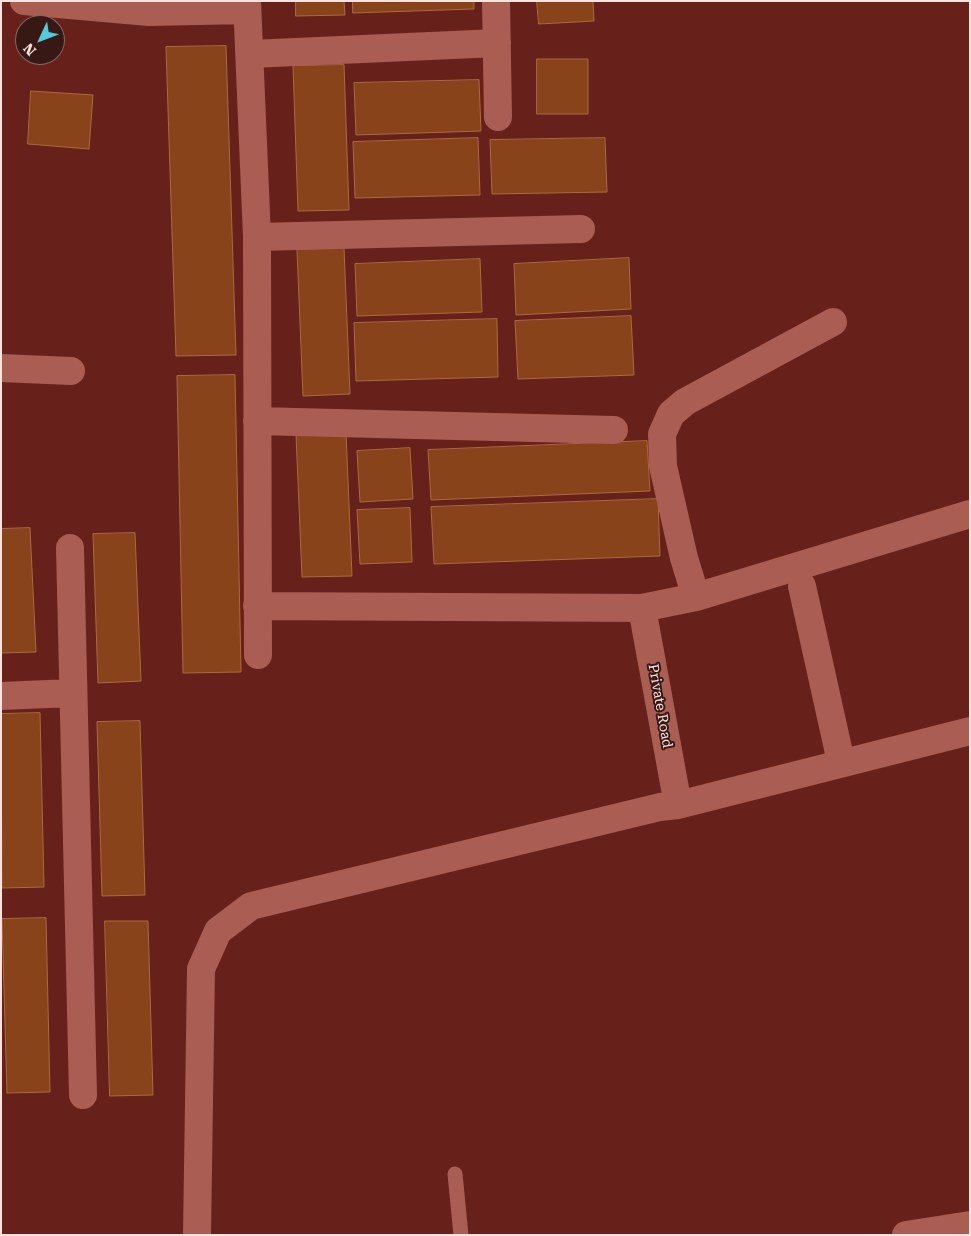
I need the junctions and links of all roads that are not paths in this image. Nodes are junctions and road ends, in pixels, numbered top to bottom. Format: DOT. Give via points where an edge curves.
graph roads {
  1 [pos="24,1"];
  2 [pos="496,1"];
  3 [pos="247,6"];
  4 [pos="498,43"];
  5 [pos="250,54"];
  6 [pos="498,117"];
  7 [pos="581,228"];
  8 [pos="257,237"];
  9 [pos="833,322"];
  10 [pos="1,368"];
  11 [pos="71,371"];
  12 [pos="257,421"];
  13 [pos="614,430"];
  14 [pos="970,514"];
  15 [pos="70,548"];
  16 [pos="802,586"];
  17 [pos="696,597"];
  18 [pos="257,606"];
  19 [pos="642,608"];
  20 [pos="258,655"];
  21 [pos="72,693"];
  22 [pos="1,696"];
  23 [pos="970,731"];
  24 [pos="841,762"];
  25 [pos="678,805"];
  26 [pos="82,1094"];
  27 [pos="455,1174"];
  28 [pos="970,1225"];
  29 [pos="197,1235"];
  30 [pos="461,1235"];
  31 [pos="906,1235"];
  1 -- 3 [label="street" via="148,12"];
  2 -- 4 [label="street"];
  3 -- 5 [label="street"];
  4 -- 5 [label="street"];
  4 -- 6 [label="street"];
  5 -- 8 [label="street"];
  7 -- 8 [label="street"];
  8 -- 12 [label="street"];
  9 -- 17 [label="street" via="686,402 671,414 662,434 663,466"];
  10 -- 11 [label="street"];
  12 -- 13 [label="street"];
  12 -- 18 [label="street"];
  14 -- 17 [label="street"];
  15 -- 21 [label="street"];
  16 -- 24 [label="street"];
  17 -- 19 [label="street"];
  18 -- 19 [label="street"];
  18 -- 20 [label="street"];
  19 -- 25 [label="street, Private Road"];
  21 -- 22 [label="street"];
  21 -- 26 [label="street"];
  23 -- 24 [label="street"];
  24 -- 25 [label="street"];
  25 -- 29 [label="street" via="251,906 218,931 201,969"];
  27 -- 30 [label="lane"];
  28 -- 31 [label="street"];
}
